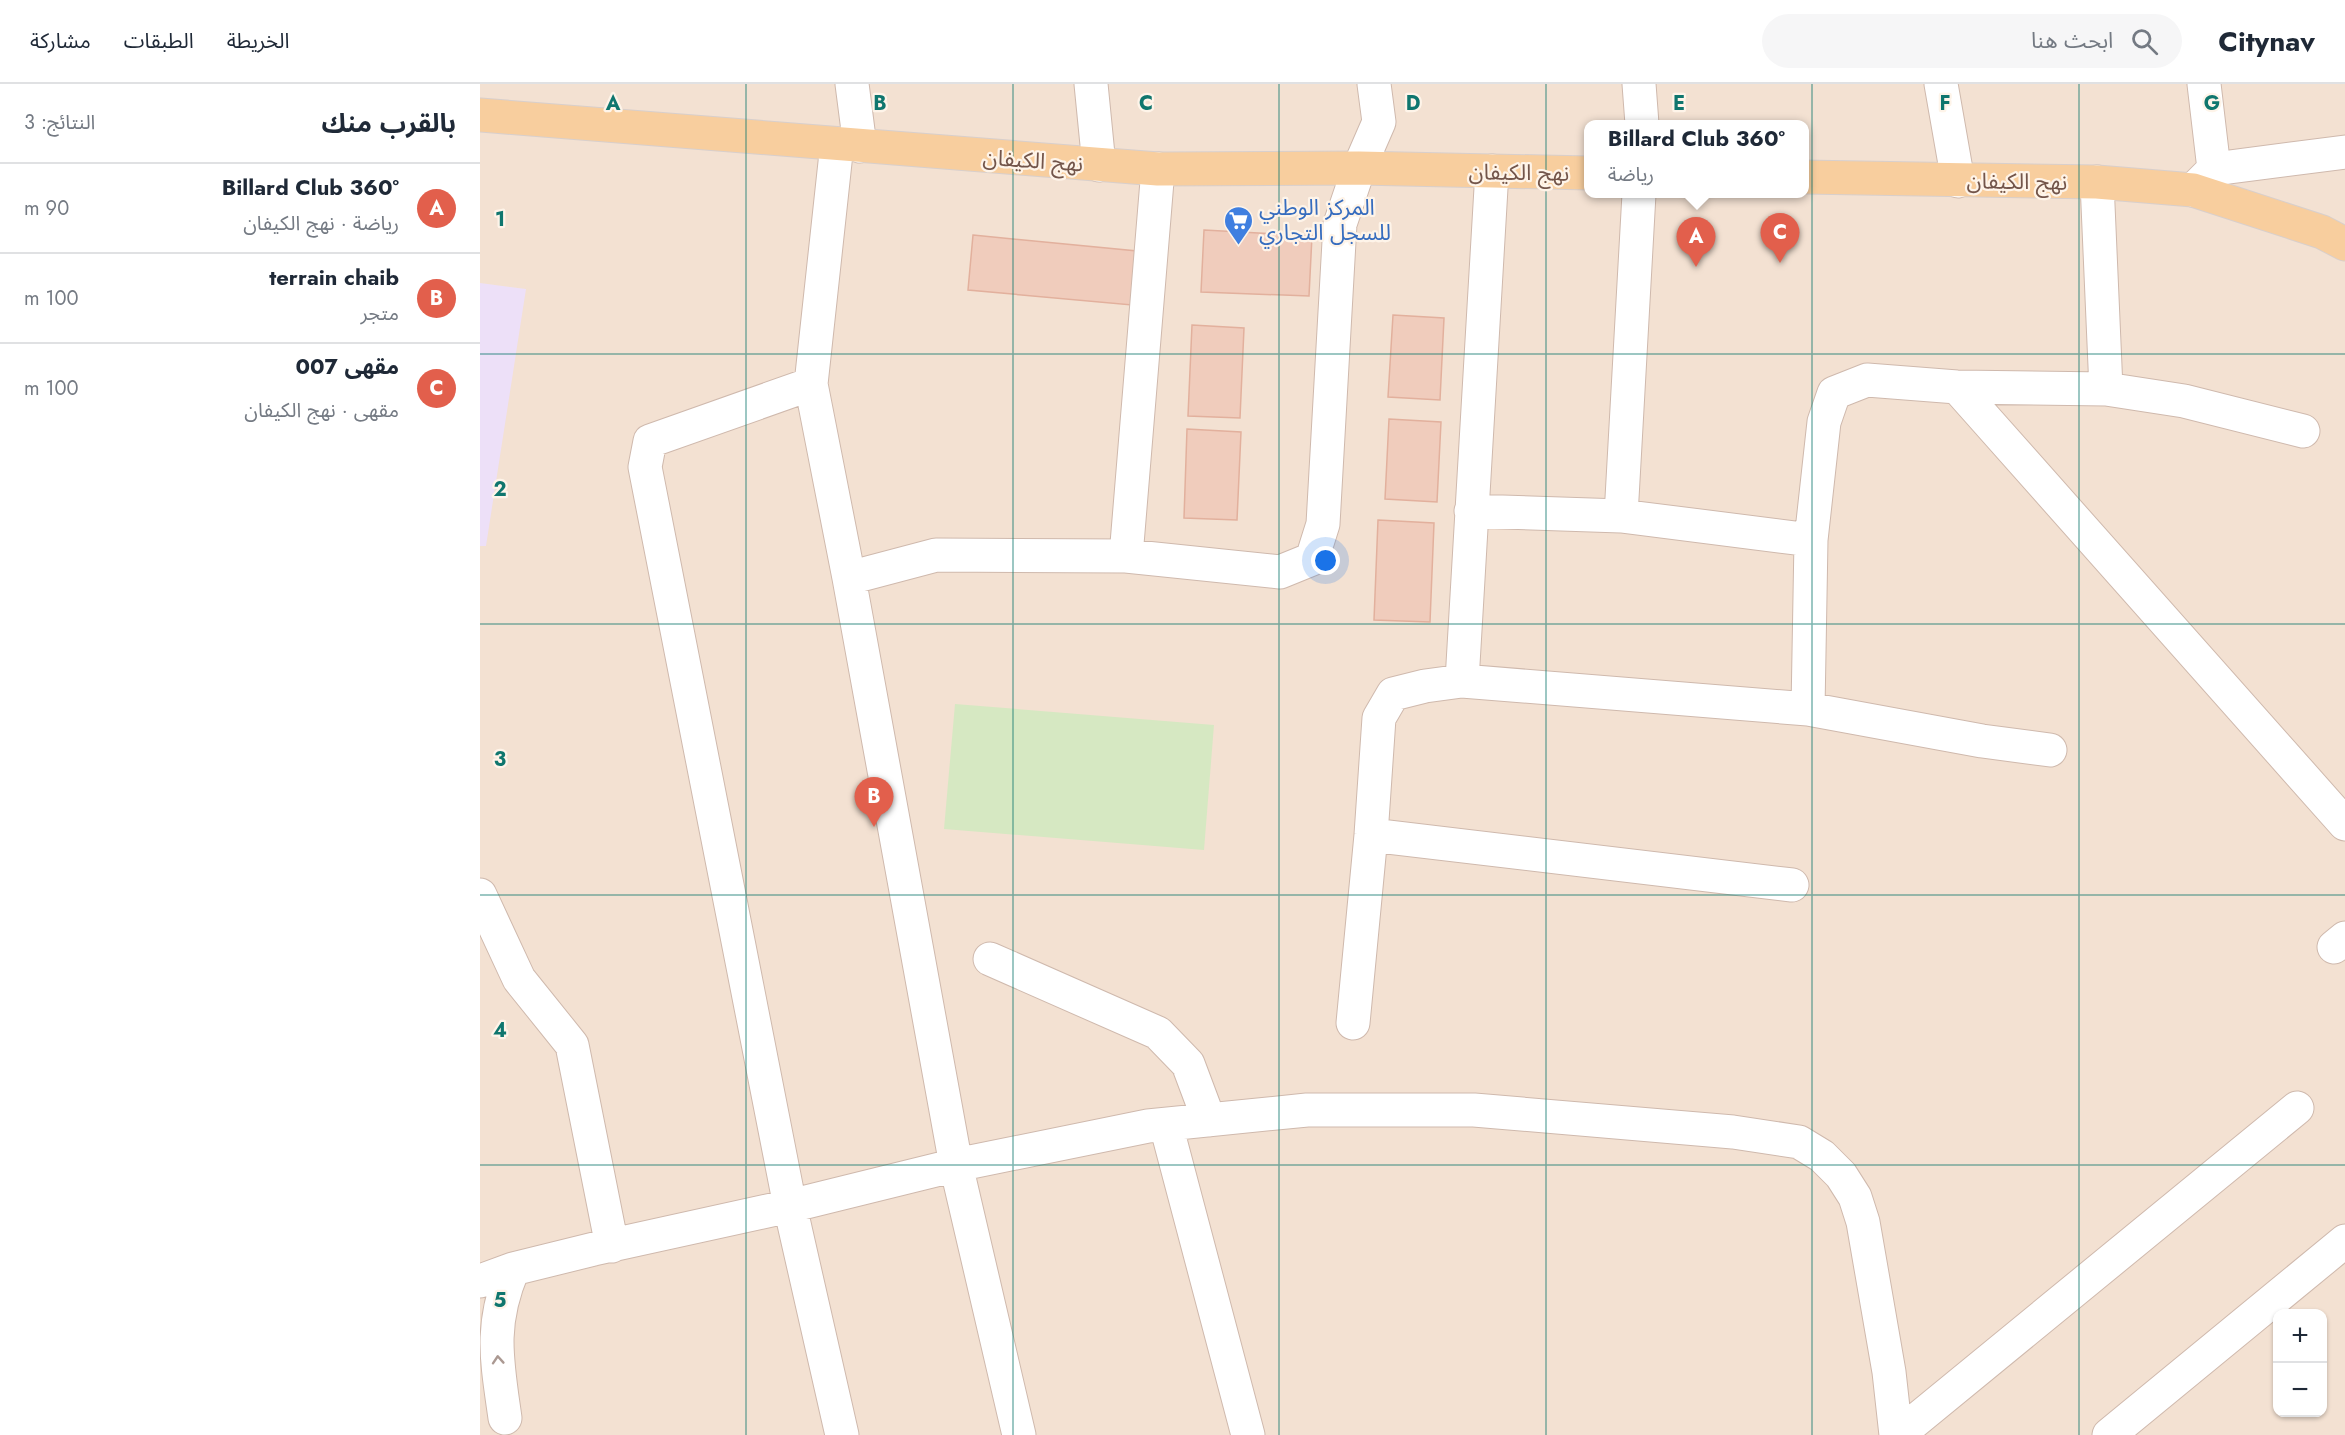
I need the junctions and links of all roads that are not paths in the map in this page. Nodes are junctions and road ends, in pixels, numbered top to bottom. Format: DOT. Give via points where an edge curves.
graph roads {
  1 [pos="852,84"];
  2 [pos="1091,84"];
  3 [pos="1374,84"];
  4 [pos="1639,84"];
  5 [pos="1941,84"];
  6 [pos="2204,84"];
  7 [pos="480,115"];
  8 [pos="1642,120"];
  9 [pos="848,145"];
  10 [pos="2345,152"];
  11 [pos="1099,165"];
  12 [pos="1359,168"];
  13 [pos="1158,170"];
  14 [pos="1492,171"];
  15 [pos="1584,173"];
  16 [pos="1809,177"];
  17 [pos="2204,180"];
  18 [pos="1958,181"];
  19 [pos="2097,182"];
  20 [pos="1639,198"];
  21 [pos="2345,244"];
  22 [pos="811,384"];
  23 [pos="1957,387"];
  24 [pos="2106,389"];
  25 [pos="2303,431"];
  26 [pos="1471,511"];
  27 [pos="1621,516"];
  28 [pos="1811,540"];
  29 [pos="1126,556"];
  30 [pos="849,578"];
  31 [pos="1462,681"];
  32 [pos="1808,709"];
  33 [pos="2050,750"];
  34 [pos="2345,824"];
  35 [pos="1371,835"];
  36 [pos="1792,885"];
  37 [pos="480,895"];
  38 [pos="990,959"];
  39 [pos="1353,1023"];
  40 [pos="2296,1108"];
  41 [pos="1209,1120"];
  42 [pos="1166,1125"];
  43 [pos="956,1165"];
  44 [pos="790,1206"];
  45 [pos="2345,1241"];
  46 [pos="612,1246"];
  47 [pos="513,1269"];
  48 [pos="480,1281"];
  49 [pos="480,1390"];
  50 [pos="502,1421"];
  51 [pos="843,1435"];
  52 [pos="1019,1435"];
  53 [pos="1248,1435"];
  54 [pos="1897,1435"];
  55 [pos="2109,1435"];
  1 -- 9 [label="street"];
  2 -- 11 [label="street"];
  3 -- 12 [label="street" via="1378,122"];
  4 -- 8 [label="street"];
  5 -- 18 [label="street"];
  6 -- 17 [label="street"];
  7 -- 9 [label="main road, نهج الكيفان"];
  9 -- 11 [label="main road, نهج الكيفان"];
  9 -- 22 [label="street"];
  10 -- 17 [label="street"];
  11 -- 13 [label="main road, نهج الكيفان"];
  12 -- 13 [label="main road, نهج الكيفان"];
  12 -- 14 [label="main road, نهج الكيفان"];
  12 -- 29 [label="street" via="1340,224 1323,524 1312,559 1280,572"];
  13 -- 29 [label="street"];
  14 -- 15 [label="main road, نهج الكيفان"];
  14 -- 26 [label="street"];
  16 -- 18 [label="main road, نهج الكيفان"];
  17 -- 19 [label="main road, نهج الكيفان"];
  17 -- 21 [label="main road, نهج الكيفان"];
  18 -- 19 [label="main road, نهج الكيفان"];
  19 -- 24 [label="street"];
  20 -- 27 [label="street"];
  22 -- 30 [label="street"];
  22 -- 44 [label="street" via="651,441 645,467"];
  23 -- 24 [label="street"];
  23 -- 28 [label="street" via="1867,380 1834,393 1824,422"];
  23 -- 34 [label="street"];
  24 -- 25 [label="street" via="2184,401"];
  26 -- 27 [label="street"];
  26 -- 31 [label="street"];
  27 -- 28 [label="street"];
  28 -- 32 [label="street"];
  29 -- 30 [label="street" via="936,555"];
  30 -- 43 [label="street"];
  31 -- 32 [label="street"];
  31 -- 35 [label="street" via="1393,694 1379,718"];
  32 -- 33 [label="street"];
  35 -- 36 [label="street"];
  35 -- 39 [label="street"];
  37 -- 46 [label="street" via="519,979 572,1045"];
  38 -- 41 [label="street" via="1158,1033 1188,1064"];
  40 -- 54 [label="street"];
  41 -- 42 [label="street"];
  41 -- 54 [label="street" via="1307,1110 1474,1110 1733,1132 1799,1142 1822,1156 1855,1197 1863,1222"];
  42 -- 43 [label="street"];
  42 -- 53 [label="street"];
  43 -- 44 [label="street"];
  43 -- 52 [label="street"];
  44 -- 46 [label="street"];
  44 -- 51 [label="street"];
  45 -- 55 [label="street"];
  46 -- 47 [label="street"];
  47 -- 48 [label="street"];
  50 -- 47 [label="street, one-way" via="497,1320"];
  49 -- 50 [label="street"];
}
